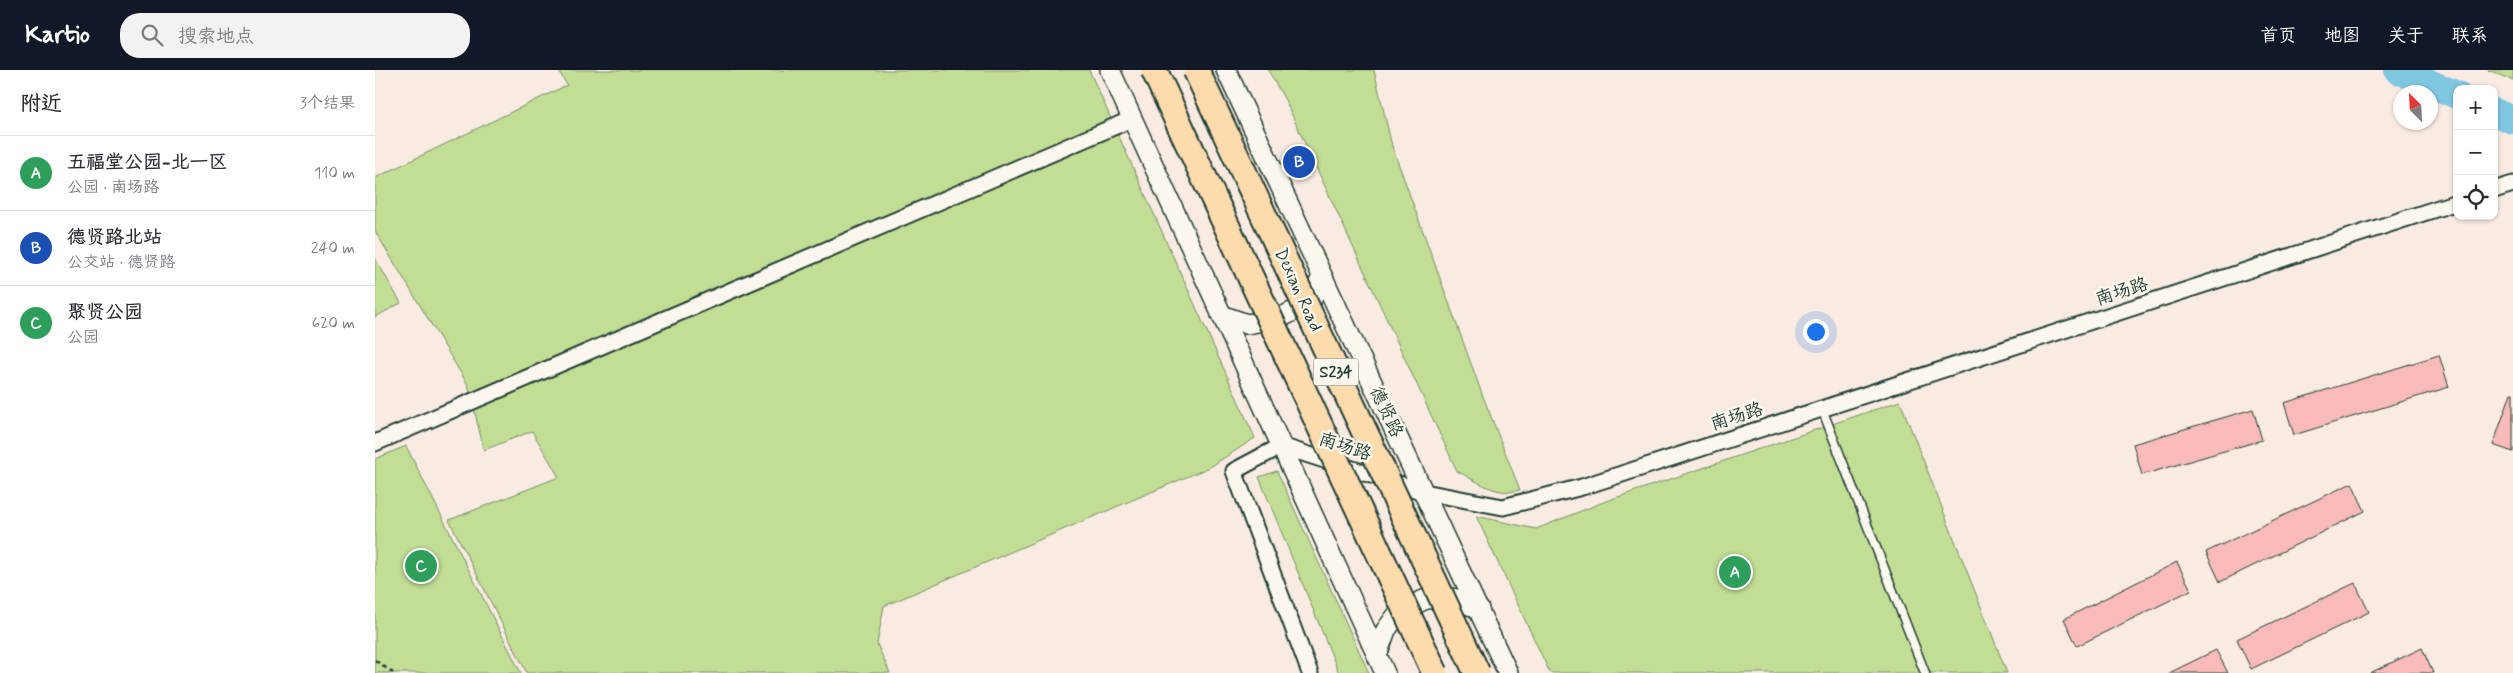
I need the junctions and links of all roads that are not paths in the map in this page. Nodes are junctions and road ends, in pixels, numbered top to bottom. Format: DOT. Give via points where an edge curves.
graph roads {
  1 [pos="1110,70"];
  2 [pos="1154,70"];
  3 [pos="1196,70"];
  4 [pos="1226,70"];
  5 [pos="1132,119"];
  6 [pos="2513,184"];
  7 [pos="2498,189"];
  8 [pos="2453,203"];
  9 [pos="1322,276"];
  10 [pos="1221,315"];
  11 [pos="1822,409"];
  12 [pos="375,443"];
  13 [pos="1281,446"];
  14 [pos="1424,492"];
  15 [pos="1479,609"];
  16 [pos="1377,655"];
  17 [pos="1310,673"];
  18 [pos="1385,673"];
  19 [pos="1435,673"];
  20 [pos="1477,673"];
  21 [pos="1508,673"];
  22 [pos="1925,673"];
  1 -- 5 [label="street"];
  2 -- 19 [label="highway, S234, bridge"];
  3 -- 20 [label="highway, Dexian Road / S234, bridge"];
  4 -- 9 [label="street, 德贤路"];
  5 -- 10 [label="street"];
  5 -- 12 [label="street"];
  6 -- 7 [label="street"];
  8 -- 11 [label="street, 南场路"];
  9 -- 10 [label="street" via="1311,302 1280,318 1247,324"];
  9 -- 14 [label="street, 德贤路"];
  10 -- 13 [label="street"];
  11 -- 14 [label="street, 南场路" via="1582,487 1503,507"];
  11 -- 22 [label="lane"];
  13 -- 14 [label="street, 南场路"];
  13 -- 16 [label="street"];
  13 -- 17 [label="street" via="1234,471"];
  14 -- 15 [label="street, 德贤路"];
  15 -- 16 [label="street" via="1453,598 1426,599 1400,611 1386,630"];
  15 -- 21 [label="street, 德贤路"];
  16 -- 18 [label="street"];
}
